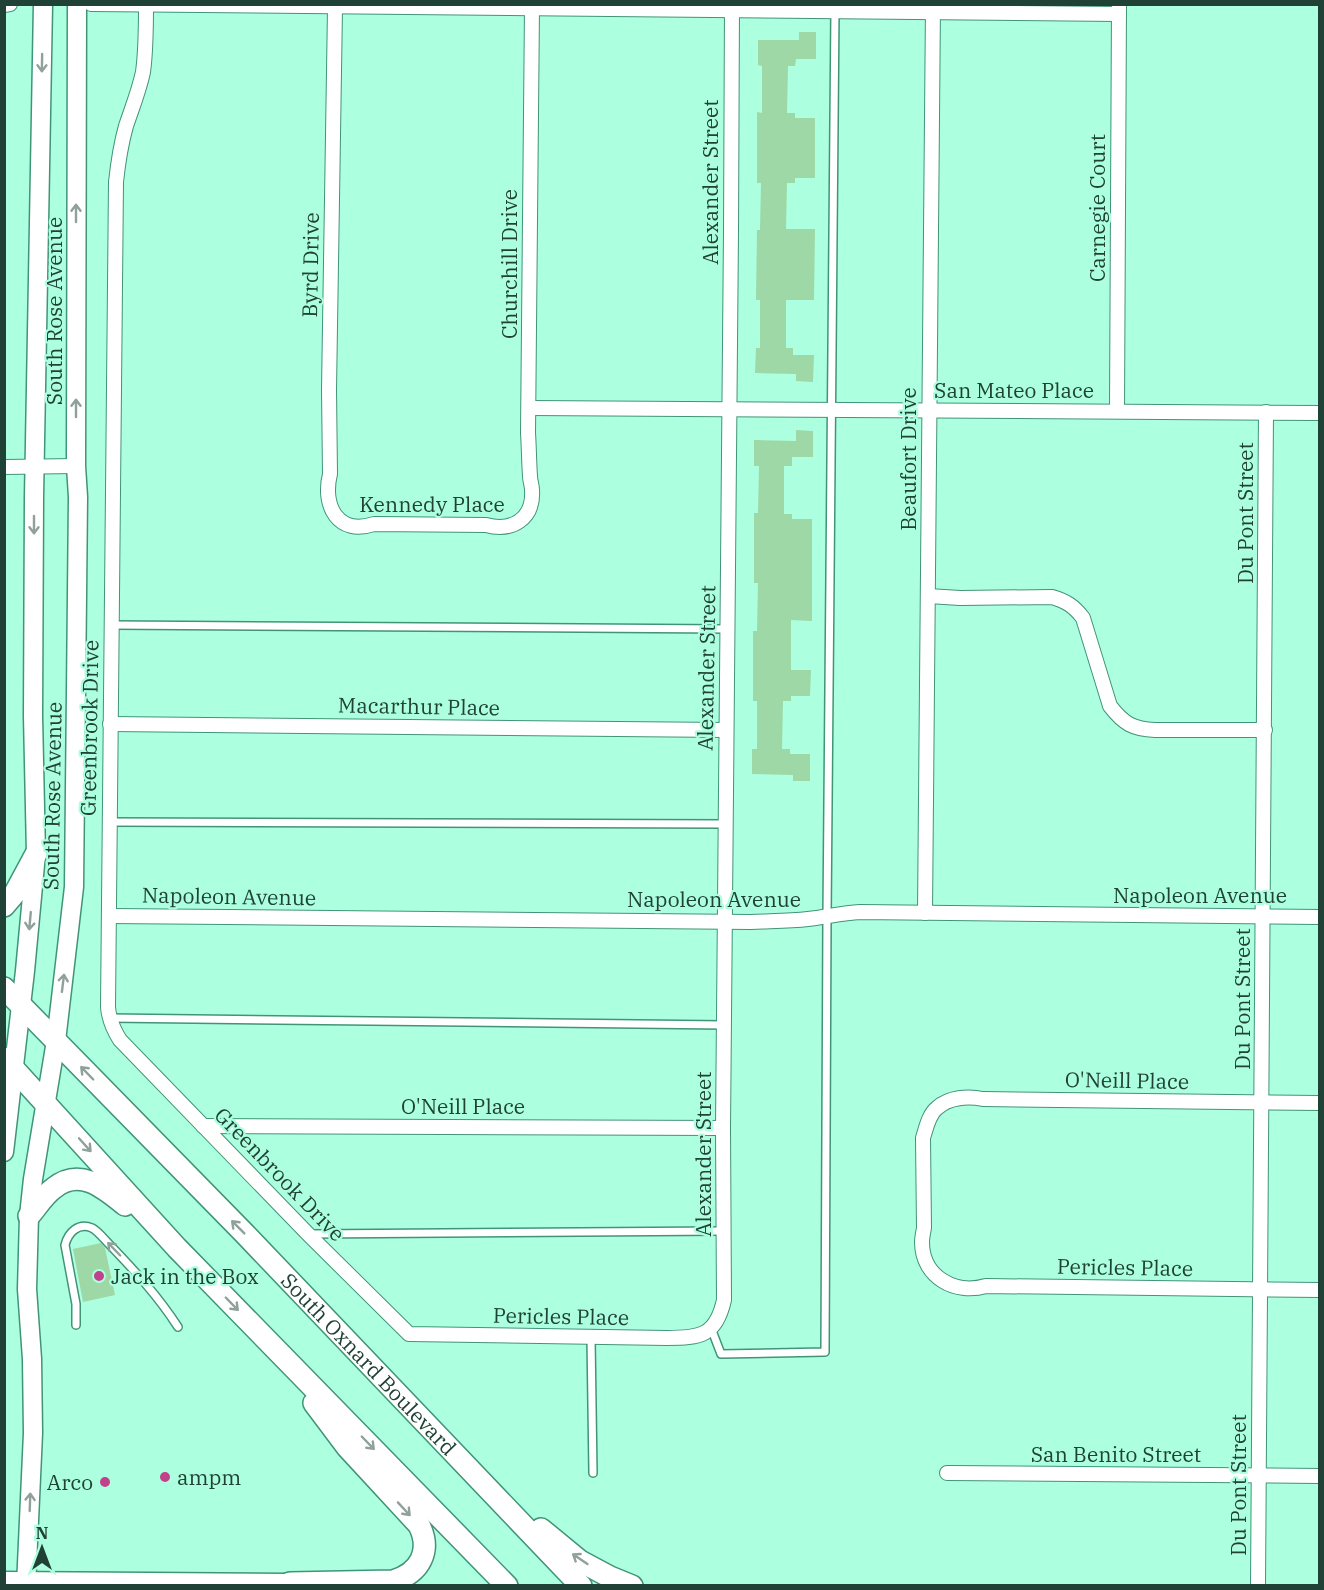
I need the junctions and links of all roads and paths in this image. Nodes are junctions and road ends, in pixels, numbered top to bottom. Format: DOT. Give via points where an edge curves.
graph roads {
  1 [pos="4,4"];
  2 [pos="10,4"];
  3 [pos="43,4"];
  4 [pos="77,4"];
  5 [pos="91,4"];
  6 [pos="146,6"];
  7 [pos="393,6"];
  8 [pos="415,6"];
  9 [pos="732,7"];
  10 [pos="335,8"];
  11 [pos="532,8"];
  12 [pos="835,8"];
  13 [pos="933,8"];
  14 [pos="1119,9"];
  15 [pos="529,408"];
  16 [pos="729,410"];
  17 [pos="831,410"];
  18 [pos="929,411"];
  19 [pos="1117,411"];
  20 [pos="1266,412"];
  21 [pos="1320,413"];
  22 [pos="76,466"];
  23 [pos="4,467"];
  24 [pos="35,467"];
  25 [pos="524,518"];
  26 [pos="339,520"];
  27 [pos="928,596"];
  28 [pos="111,625"];
  29 [pos="727,629"];
  30 [pos="110,724"];
  31 [pos="726,730"];
  32 [pos="1265,730"];
  33 [pos="109,822"];
  34 [pos="725,824"];
  35 [pos="36,854"];
  36 [pos="4,906"];
  37 [pos="926,913"];
  38 [pos="109,916"];
  39 [pos="1263,916"];
  40 [pos="827,917"];
  41 [pos="1320,917"];
  42 [pos="725,921"];
  43 [pos="4,988"];
  44 [pos="21,1006"];
  45 [pos="109,1018"];
  46 [pos="724,1025"];
  47 [pos="56,1041"];
  48 [pos="10,1063"];
  49 [pos="46,1102"];
  50 [pos="1262,1102"];
  51 [pos="1320,1103"];
  52 [pos="203,1126"];
  53 [pos="723,1128"];
  54 [pos="4,1152"];
  55 [pos="29,1216"];
  56 [pos="724,1231"];
  57 [pos="308,1234"];
  58 [pos="177,1248"];
  59 [pos="933,1274"];
  60 [pos="1260,1289"];
  61 [pos="1320,1290"];
  62 [pos="76,1325"];
  63 [pos="178,1327"];
  64 [pos="711,1328"];
  65 [pos="261,1333"];
  66 [pos="409,1334"];
  67 [pos="591,1338"];
  68 [pos="467,1468"];
  69 [pos="593,1473"];
  70 [pos="947,1473"];
  71 [pos="1259,1476"];
  72 [pos="1320,1476"];
  73 [pos="4,1581"];
  74 [pos="27,1584"];
  75 [pos="290,1584"];
  76 [pos="507,1586"];
  77 [pos="581,1586"];
  78 [pos="632,1586"];
  79 [pos="1258,1586"];
  1 -- 2 [label="street"];
  3 -- 24 [label="main road, South Rose Avenue, one-way"];
  22 -- 4 [label="main road, South Rose Avenue, one-way"];
  5 -- 6 [label="street"];
  6 -- 10 [label="street"];
  6 -- 28 [label="street, Greenbrook Drive" via="142,73 125,128 116,182"];
  7 -- 8 [label="street"];
  7 -- 10 [label="street"];
  8 -- 11 [label="street"];
  9 -- 11 [label="street"];
  9 -- 12 [label="street"];
  9 -- 16 [label="street, Alexander Street"];
  10 -- 26 [label="street, Byrd Drive" via="327,496"];
  11 -- 15 [label="street, Churchill Drive"];
  12 -- 13 [label="street"];
  12 -- 17 [label="lane"];
  13 -- 14 [label="street"];
  13 -- 18 [label="street, Beaufort Drive"];
  14 -- 19 [label="street, Carnegie Court"];
  15 -- 16 [label="street, San Mateo Place"];
  15 -- 25 [label="street, Churchill Drive" via="532,490"];
  16 -- 17 [label="street, San Mateo Place"];
  16 -- 29 [label="street, Alexander Street"];
  17 -- 18 [label="street, San Mateo Place"];
  17 -- 40 [label="lane"];
  18 -- 19 [label="street, San Mateo Place"];
  18 -- 27 [label="street, Beaufort Drive"];
  19 -- 20 [label="street, San Mateo Place"];
  20 -- 21 [label="street, San Mateo Place"];
  20 -- 32 [label="street, Du Pont Street"];
  22 -- 24 [label="street"];
  47 -- 22 [label="main road, South Rose Avenue, one-way" via="74,887"];
  23 -- 24 [label="street"];
  24 -- 35 [label="main road, South Rose Avenue, one-way"];
  25 -- 26 [label="street, Kennedy Place" via="507,528 385,524 358,527"];
  27 -- 32 [label="street" via="1052,597 1065,601 1083,618 1110,706 1131,726 1155,730"];
  27 -- 37 [label="street, Beaufort Drive"];
  28 -- 29 [label="lane"];
  28 -- 30 [label="street, Greenbrook Drive"];
  29 -- 31 [label="street, Alexander Street"];
  30 -- 31 [label="street, Macarthur Place"];
  30 -- 33 [label="street, Greenbrook Drive"];
  31 -- 34 [label="street, Alexander Street"];
  32 -- 39 [label="street, Du Pont Street"];
  33 -- 34 [label="lane"];
  33 -- 38 [label="street, Greenbrook Drive"];
  34 -- 42 [label="street, Alexander Street"];
  35 -- 36 [label="main road"];
  35 -- 44 [label="main road, South Rose Avenue, one-way"];
  37 -- 39 [label="street, Napoleon Avenue"];
  37 -- 40 [label="street, Napoleon Avenue" via="860,912"];
  38 -- 42 [label="street, Napoleon Avenue"];
  38 -- 45 [label="street, Greenbrook Drive"];
  39 -- 41 [label="street, Napoleon Avenue"];
  39 -- 50 [label="street, Du Pont Street"];
  40 -- 42 [label="street, Napoleon Avenue"];
  40 -- 64 [label="lane" via="825,1353 722,1354"];
  42 -- 46 [label="street, Alexander Street"];
  43 -- 44 [label="main road, South Oxnard Boulevard"];
  44 -- 47 [label="main road, South Oxnard Boulevard"];
  44 -- 48 [label="main road, South Rose Avenue"];
  45 -- 46 [label="lane"];
  45 -- 52 [label="street, Greenbrook Drive" via="120,1040"];
  46 -- 53 [label="street, Alexander Street"];
  47 -- 49 [label="main road, South Rose Avenue"];
  68 -- 47 [label="main road, South Oxnard Boulevard, one-way"];
  48 -- 49 [label="main road"];
  48 -- 54 [label="main road, South Rose Avenue"];
  49 -- 55 [label="main road, South Rose Avenue"];
  49 -- 58 [label="main road, one-way"];
  50 -- 51 [label="street, O'Neill Place"];
  50 -- 59 [label="street, O'Neill Place" via="964,1097 936,1108 923,1138 922,1242"];
  50 -- 60 [label="street, Du Pont Street"];
  52 -- 53 [label="street, O'Neill Place"];
  52 -- 57 [label="street, Greenbrook Drive"];
  53 -- 56 [label="street, Alexander Street"];
  55 -- 58 [label="main road" via="57,1185 82,1179 107,1191"];
  74 -- 55 [label="main road, South Rose Avenue, one-way" via="33,1433 27,1288"];
  56 -- 57 [label="lane"];
  56 -- 64 [label="street, Alexander Street" via="724,1300 721,1315"];
  57 -- 66 [label="street, Greenbrook Drive"];
  58 -- 65 [label="main road, one-way"];
  59 -- 60 [label="street, Pericles Place" via="952,1286 966,1289"];
  60 -- 61 [label="street, Pericles Place"];
  60 -- 71 [label="street, Du Pont Street"];
  63 -- 62 [label="lane, one-way" via="126,1262 93,1228 83,1226 73,1230 65,1245"];
  64 -- 67 [label="street, Pericles Place" via="683,1338"];
  65 -- 75 [label="main road, one-way" via="347,1447 419,1525 425,1544 413,1570 393,1581"];
  65 -- 76 [label="main road, one-way"];
  66 -- 67 [label="street, Pericles Place"];
  67 -- 69 [label="lane"];
  68 -- 77 [label="main road, South Oxnard Boulevard"];
  78 -- 68 [label="main road, one-way" via="580,1561"];
  70 -- 71 [label="street, San Benito Street"];
  71 -- 72 [label="street, San Benito Street"];
  71 -- 79 [label="street, Du Pont Street"];
  73 -- 74 [label="main road"];
  74 -- 75 [label="main road"];
}
